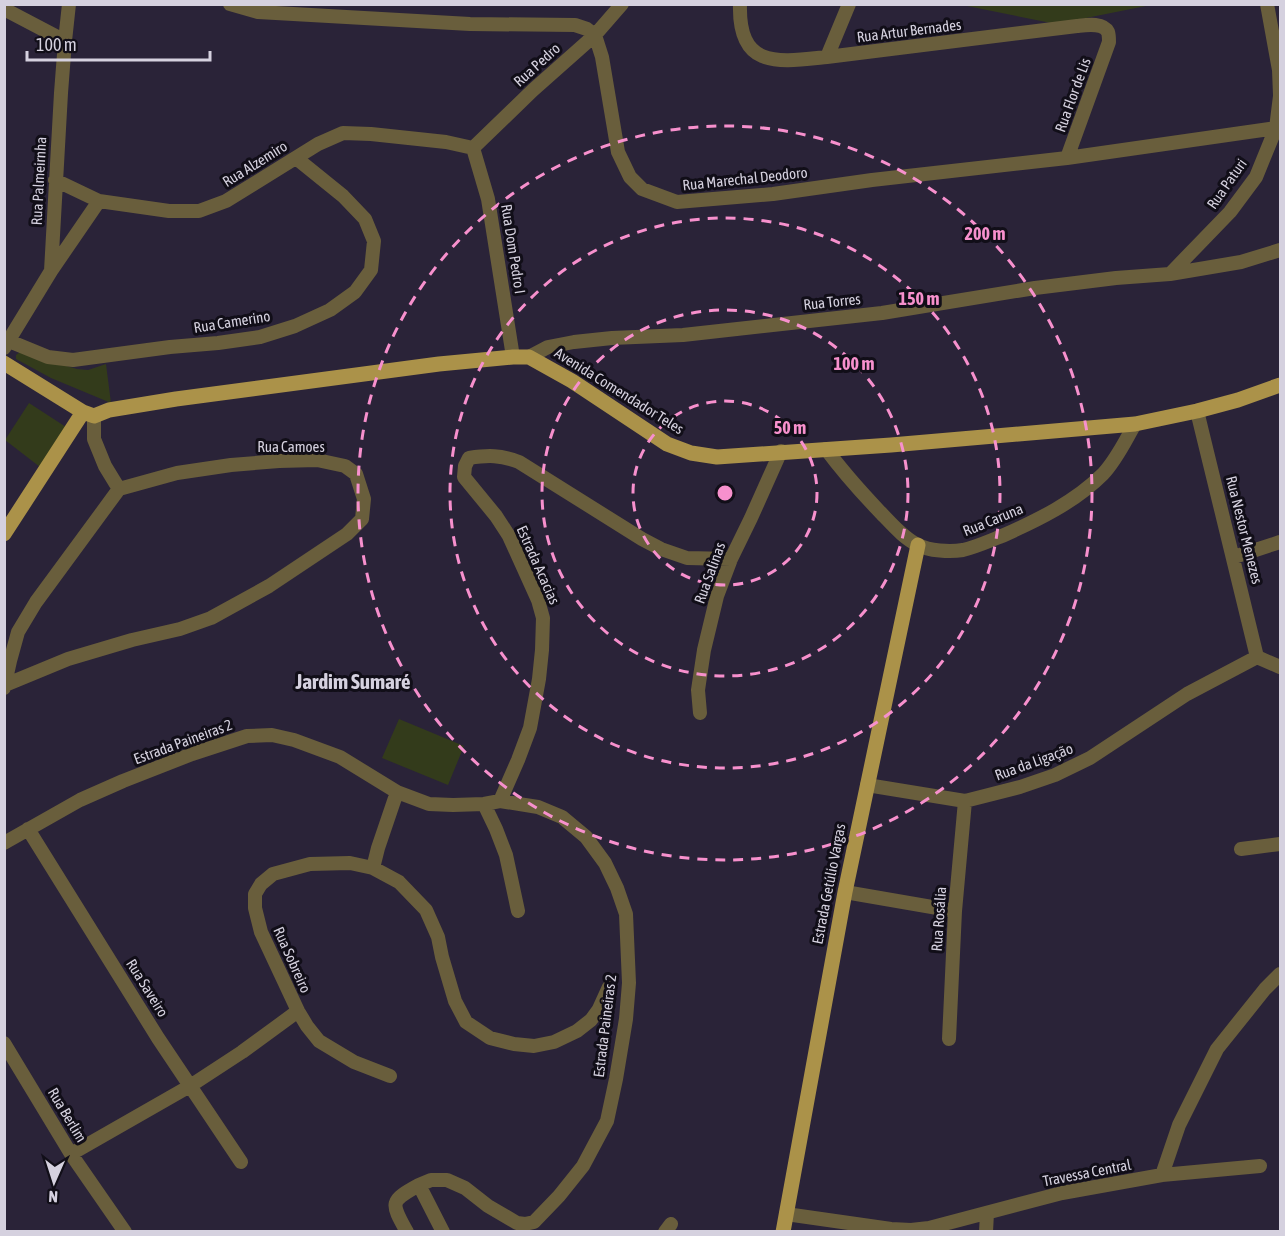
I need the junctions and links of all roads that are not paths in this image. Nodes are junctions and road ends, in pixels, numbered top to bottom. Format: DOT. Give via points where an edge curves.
graph roads {
  1 [pos="69,4"];
  2 [pos="230,4"];
  3 [pos="280,4"];
  4 [pos="622,4"];
  5 [pos="740,4"];
  6 [pos="849,4"];
  7 [pos="1267,4"];
  8 [pos="4,9"];
  9 [pos="258,12"];
  10 [pos="595,35"];
  11 [pos="65,41"];
  12 [pos="1109,42"];
  13 [pos="827,57"];
  14 [pos="1281,95"];
  15 [pos="1276,128"];
  16 [pos="473,148"];
  17 [pos="296,158"];
  18 [pos="1067,158"];
  19 [pos="55,180"];
  20 [pos="99,201"];
  21 [pos="1281,250"];
  22 [pos="51,271"];
  23 [pos="1170,274"];
  24 [pos="7,344"];
  25 [pos="521,357"];
  26 [pos="4,363"];
  27 [pos="1281,385"];
  28 [pos="1197,411"];
  29 [pos="88,414"];
  30 [pos="1135,424"];
  31 [pos="826,449"];
  32 [pos="781,452"];
  33 [pos="119,489"];
  34 [pos="4,534"];
  35 [pos="1281,542"];
  36 [pos="918,545"];
  37 [pos="1234,557"];
  38 [pos="731,560"];
  39 [pos="1257,657"];
  40 [pos="1281,667"];
  41 [pos="5,687"];
  42 [pos="700,713"];
  43 [pos="867,785"];
  44 [pos="397,792"];
  45 [pos="500,801"];
  46 [pos="965,801"];
  47 [pos="484,804"];
  48 [pos="28,829"];
  49 [pos="4,843"];
  50 [pos="1281,844"];
  51 [pos="1241,849"];
  52 [pos="373,868"];
  53 [pos="845,892"];
  54 [pos="518,911"];
  55 [pos="955,911"];
  56 [pos="1281,974"];
  57 [pos="609,987"];
  58 [pos="298,1011"];
  59 [pos="949,1039"];
  60 [pos="4,1043"];
  61 [pos="390,1076"];
  62 [pos="190,1086"];
  63 [pos="71,1154"];
  64 [pos="242,1162"];
  65 [pos="1260,1166"];
  66 [pos="1162,1175"];
  67 [pos="419,1185"];
  68 [pos="987,1213"];
  69 [pos="786,1214"];
  70 [pos="911,1231"];
  71 [pos="125,1232"];
  72 [pos="407,1232"];
  73 [pos="443,1232"];
  74 [pos="783,1232"];
  75 [pos="986,1232"];
  1 -- 11 [label="street, Rua Palmeirnha"];
  2 -- 9 [label="street"];
  3 -- 9 [label="street"];
  4 -- 10 [label="street, Rua Pedro"];
  5 -- 13 [label="street, Rua Artur Bernades" via="746,42 756,53 770,60"];
  6 -- 13 [label="street"];
  7 -- 14 [label="street, Rua Paturi"];
  8 -- 11 [label="street"];
  9 -- 10 [label="street" via="470,24 574,25"];
  10 -- 16 [label="street, Rua Pedro"];
  10 -- 18 [label="street, Rua Marechal Deodoro" via="618,152 630,177 642,189 677,202"];
  11 -- 19 [label="street, Rua Palmeirnha"];
  12 -- 13 [label="street, Rua Artur Bernades" via="1105,28 1077,26"];
  12 -- 18 [label="street, Rua Flor de Lis"];
  14 -- 15 [label="street, Rua Paturi"];
  15 -- 18 [label="street, Rua Marechal Deodoro"];
  15 -- 23 [label="street, Rua Paturi" via="1256,177 1230,212"];
  16 -- 17 [label="street, Rua Alzemiro" via="343,133"];
  16 -- 25 [label="street, Rua Dom Pedro I" via="488,199"];
  17 -- 20 [label="street, Rua Alzemiro" via="226,201 198,211"];
  17 -- 24 [label="street, Rua Camerino" via="365,219 374,241 371,270 355,292 330,310 260,337 73,360"];
  19 -- 20 [label="street, Rua Alzemiro"];
  19 -- 22 [label="street, Rua Palmeirnha"];
  20 -- 22 [label="street"];
  21 -- 23 [label="street, Rua Torres" via="1241,262"];
  22 -- 24 [label="street, Rua Palmeirnha"];
  23 -- 25 [label="street, Rua Torres" via="1035,288 870,314 682,335 574,342"];
  25 -- 29 [label="main road" via="428,365"];
  25 -- 32 [label="main road, Avenida Comendador Teles" via="572,381 667,444 691,453 717,457"];
  26 -- 29 [label="main road"];
  27 -- 28 [label="main road, Avenida Comendador Teles"];
  28 -- 30 [label="main road, Avenida Comendador Teles"];
  28 -- 37 [label="street, Rua Nestor Menezes"];
  29 -- 33 [label="street" via="105,466"];
  29 -- 34 [label="main road"];
  30 -- 31 [label="main road, Avenida Comendador Teles"];
  30 -- 36 [label="street, Rua Caruna" via="1102,475 1059,508 963,550 942,551"];
  31 -- 32 [label="main road, Avenida Comendador Teles"];
  31 -- 36 [label="street, Rua Caruna" via="882,515"];
  32 -- 38 [label="street, Rua Salinas"];
  33 -- 41 [label="street, Rua Camoes" via="18,632"];
  33 -- 41 [label="street, Rua Camoes" via="231,465 317,460 345,466 356,474 364,499 362,519 347,534 210,618 68,658"];
  35 -- 37 [label="street"];
  36 -- 43 [label="main road, Estrada Getúlio Vargas"];
  37 -- 39 [label="street, Rua Nestor Menezes"];
  38 -- 42 [label="street, Rua Salinas" via="717,596 704,650 698,690"];
  38 -- 45 [label="street, Estrada Acacias" via="673,554 642,539 519,462 502,456 469,458 464,477 509,536 543,618 539,679 530,728"];
  39 -- 40 [label="street"];
  39 -- 46 [label="street, Rua da Ligação" via="1188,694 1090,758 1055,775"];
  43 -- 46 [label="street, Rua da Ligação"];
  43 -- 53 [label="main road, Estrada Getúlio Vargas"];
  44 -- 47 [label="street, Estrada Paineiras 2" via="429,804"];
  44 -- 48 [label="street, Estrada Paineiras 2" via="340,757 303,743 272,735 247,736 123,781"];
  44 -- 52 [label="street"];
  45 -- 47 [label="street, Estrada Paineiras 2"];
  45 -- 67 [label="street, Estrada Paineiras 2" via="538,807 562,817 586,837 605,863 626,914 626,1018 608,1121 583,1166 534,1222 517,1223 447,1180"];
  46 -- 55 [label="street, Rua Rosália"];
  47 -- 54 [label="street" via="506,855"];
  48 -- 49 [label="street, Estrada Paineiras 2"];
  48 -- 62 [label="street, Rua Saveiro"];
  50 -- 51 [label="street"];
  52 -- 57 [label="street, Rua Sobreiro" via="399,882 426,910 438,937 454,1001 466,1022 490,1038 534,1046 554,1042 591,1020"];
  52 -- 58 [label="street, Rua Sobreiro" via="350,863 310,864 273,874 255,894 261,932"];
  53 -- 55 [label="street"];
  53 -- 69 [label="main road, Estrada Getúlio Vargas"];
  55 -- 59 [label="street, Rua Rosália"];
  56 -- 66 [label="street" via="1217,1049 1179,1125"];
  58 -- 61 [label="street" via="319,1041 354,1062"];
  58 -- 62 [label="street, Rua Sobreiro"];
  60 -- 63 [label="street, Rua Berlim"];
  62 -- 63 [label="street, Rua Sobreiro"];
  62 -- 64 [label="street, Rua Saveiro"];
  63 -- 71 [label="street, Rua Berlim"];
  65 -- 66 [label="street, Travessa Central"];
  66 -- 68 [label="street, Travessa Central" via="1062,1193"];
  67 -- 72 [label="street" via="396,1200 396,1210"];
  67 -- 73 [label="street"];
  68 -- 70 [label="street, Travessa Central"];
  68 -- 75 [label="street"];
  69 -- 70 [label="street, Travessa Central"];
  69 -- 74 [label="main road, Estrada Getúlio Vargas"];
}
